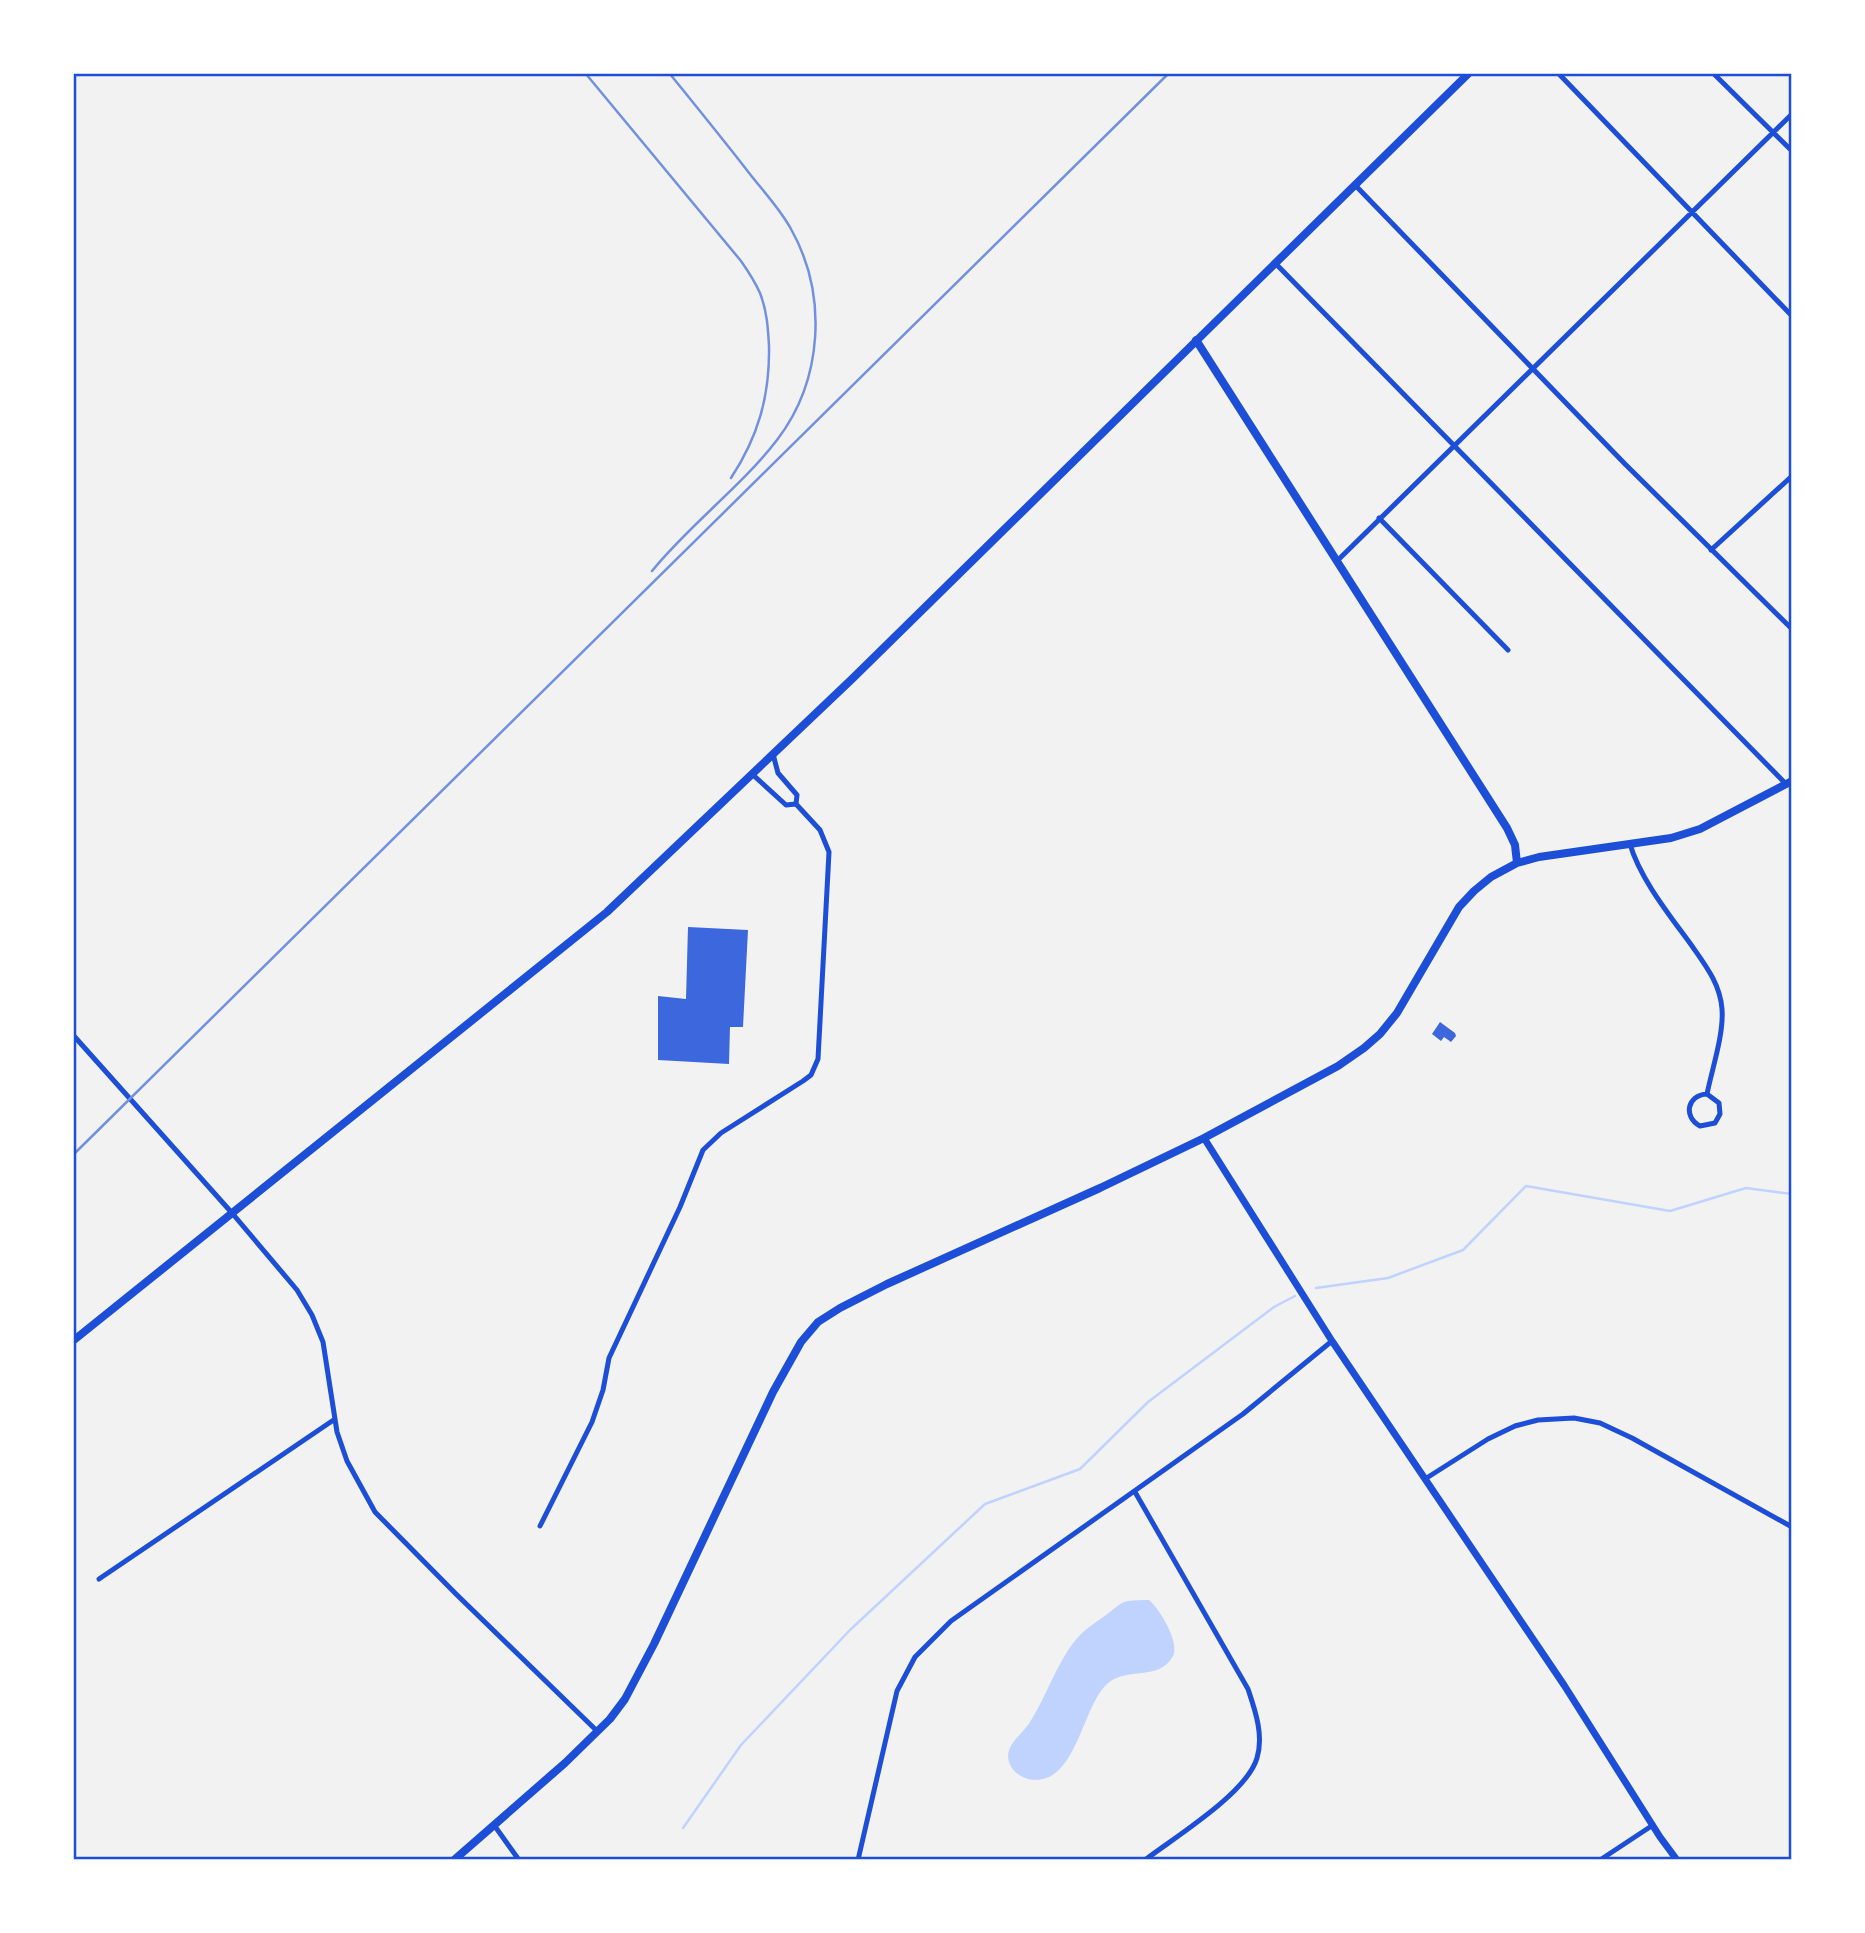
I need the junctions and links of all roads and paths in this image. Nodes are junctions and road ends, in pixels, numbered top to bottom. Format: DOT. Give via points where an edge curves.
graph roads {
  1 [pos="1468,74"];
  2 [pos="1559,74"];
  3 [pos="1714,74"];
  4 [pos="1791,114"];
  5 [pos="1773,133"];
  6 [pos="1791,152"];
  7 [pos="1355,186"];
  8 [pos="1691,212"];
  9 [pos="1276,264"];
  10 [pos="1791,316"];
  11 [pos="1196,340"];
  12 [pos="1534,368"];
  13 [pos="1453,446"];
  14 [pos="1791,476"];
  15 [pos="1378,518"];
  16 [pos="1711,550"];
  17 [pos="1337,561"];
  18 [pos="1791,629"];
  19 [pos="1508,650"];
  20 [pos="772,754"];
  21 [pos="752,774"];
  22 [pos="1789,782"];
  23 [pos="796,804"];
  24 [pos="1630,844"];
  25 [pos="1517,863"];
  26 [pos="74,1036"];
  27 [pos="1707,1094"];
  28 [pos="1204,1138"];
  29 [pos="232,1213"];
  30 [pos="74,1340"];
  31 [pos="1332,1341"];
  32 [pos="335,1419"];
  33 [pos="1424,1479"];
  34 [pos="1135,1492"];
  35 [pos="540,1526"];
  36 [pos="1791,1527"];
  37 [pos="99,1579"];
  38 [pos="597,1731"];
  39 [pos="494,1825"];
  40 [pos="1653,1825"];
  41 [pos="454,1860"];
  42 [pos="519,1860"];
  43 [pos="858,1860"];
  44 [pos="1145,1860"];
  45 [pos="1600,1860"];
  46 [pos="1677,1860"];
  1 -- 7 [label="main road"];
  2 -- 8 [label="street"];
  3 -- 5 [label="street"];
  4 -- 5 [label="street"];
  5 -- 6 [label="street"];
  5 -- 8 [label="street"];
  7 -- 9 [label="main road"];
  7 -- 12 [label="street"];
  8 -- 10 [label="street"];
  8 -- 12 [label="street"];
  9 -- 11 [label="main road"];
  9 -- 13 [label="street"];
  11 -- 17 [label="main road"];
  11 -- 20 [label="main road"];
  12 -- 13 [label="street"];
  12 -- 16 [label="street"];
  13 -- 15 [label="street"];
  13 -- 22 [label="street"];
  14 -- 16 [label="street"];
  15 -- 17 [label="street"];
  15 -- 19 [label="street"];
  16 -- 18 [label="street"];
  17 -- 25 [label="main road" via="1507,828"];
  20 -- 21 [label="main road"];
  20 -- 23 [label="street" via="778,772 797,795"];
  21 -- 23 [label="street" via="786,805"];
  21 -- 29 [label="main road" via="607,912"];
  22 -- 24 [label="main road" via="1700,829"];
  23 -- 35 [label="street" via="820,830 831,863 818,1059 811,1075 721,1133 703,1150 609,1358 592,1422"];
  24 -- 25 [label="main road"];
  24 -- 27 [label="street" via="1645,877 1711,973 1720,994 1722,1023"];
  25 -- 28 [label="main road" via="1492,877 1459,908 1380,1034 1338,1066"];
  26 -- 29 [label="street"];
  27 -- 27 [label="street" via="1696,1096 1689,1104 1689,1115 1700,1126 1715,1123 1720,1114 1719,1103"];
  28 -- 31 [label="street"];
  28 -- 38 [label="main road" via="887,1284 818,1322 772,1392 638,1676"];
  29 -- 30 [label="main road"];
  29 -- 32 [label="street" via="297,1290 312,1315 323,1342"];
  31 -- 33 [label="street"];
  31 -- 34 [label="street" via="1243,1414"];
  32 -- 37 [label="street"];
  32 -- 38 [label="street" via="347,1461 375,1512"];
  33 -- 36 [label="street" via="1515,1426 1574,1418 1600,1423 1632,1438"];
  33 -- 40 [label="street"];
  34 -- 43 [label="street" via="951,1621 915,1657 897,1691"];
  34 -- 44 [label="street" via="1248,1689 1259,1740 1257,1760 1237,1790"];
  38 -- 39 [label="main road"];
  39 -- 41 [label="main road"];
  39 -- 42 [label="street"];
  40 -- 45 [label="street"];
  40 -- 46 [label="street"];
}
